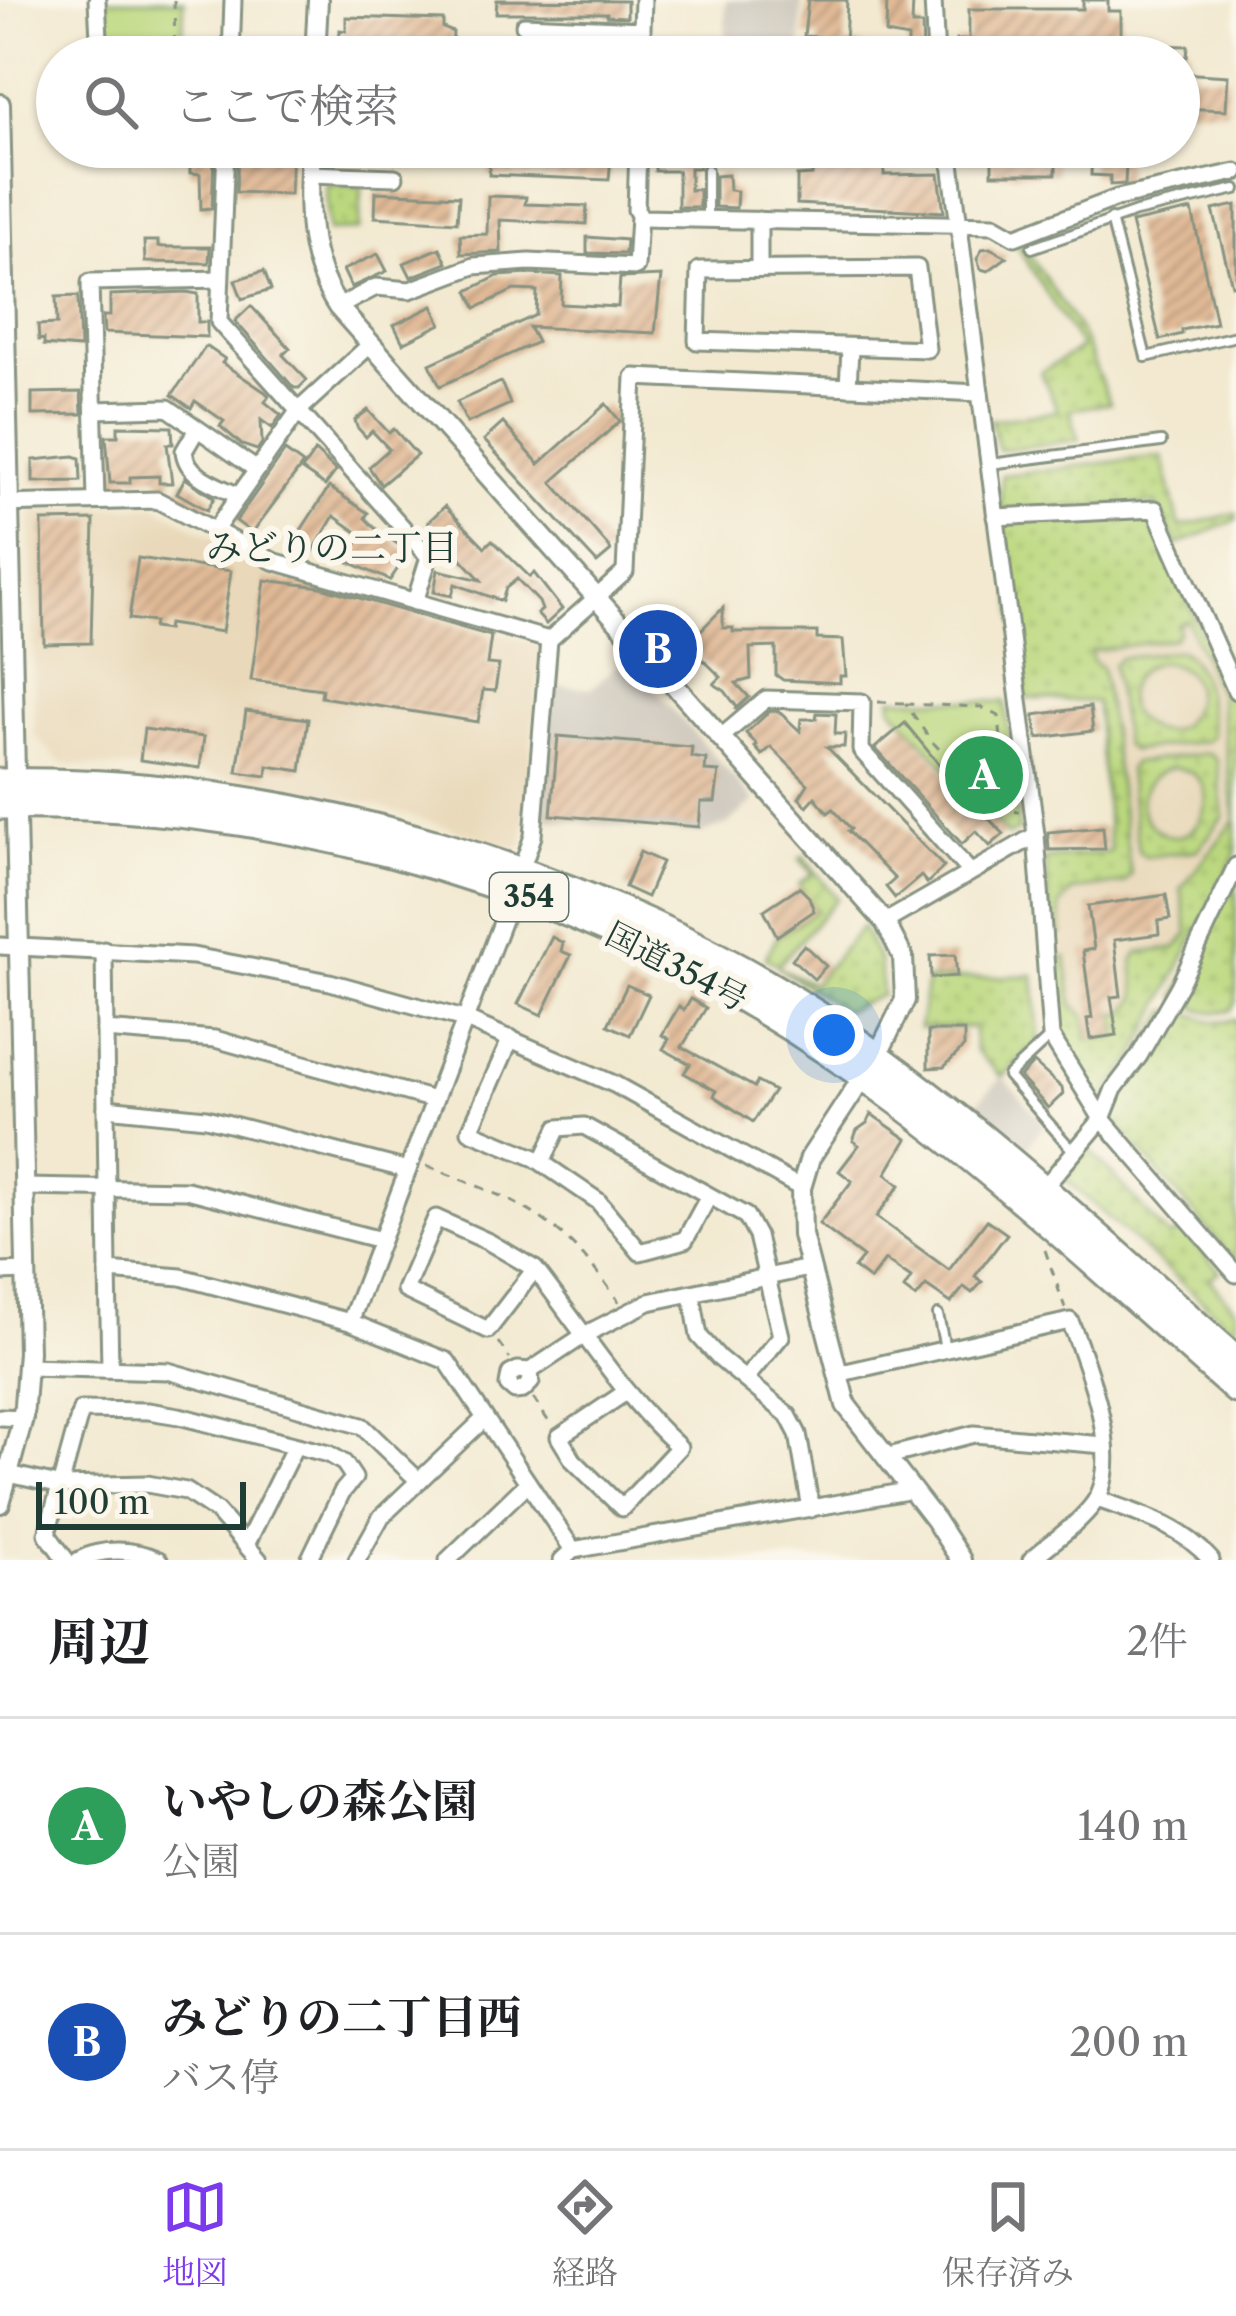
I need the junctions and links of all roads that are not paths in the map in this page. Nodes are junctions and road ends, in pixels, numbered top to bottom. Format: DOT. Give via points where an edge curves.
graph roads {
  1 [pos="98,0"];
  2 [pos="233,0"];
  3 [pos="318,0"];
  4 [pos="644,0"];
  5 [pos="933,0"];
  6 [pos="524,25"];
  7 [pos="642,30"];
  8 [pos="99,36"];
  9 [pos="232,36"];
  10 [pos="316,36"];
  11 [pos="642,36"];
  12 [pos="935,36"];
  13 [pos="0,104"];
  14 [pos="225,168"];
  15 [pos="310,168"];
  16 [pos="638,168"];
  17 [pos="952,168"];
  18 [pos="707,170"];
  19 [pos="1236,172"];
  20 [pos="310,173"];
  21 [pos="394,177"];
  22 [pos="1236,189"];
  23 [pos="639,216"];
  24 [pos="706,219"];
  25 [pos="1112,219"];
  26 [pos="759,220"];
  27 [pos="960,225"];
  28 [pos="1046,234"];
  29 [pos="1032,248"];
  30 [pos="759,269"];
  31 [pos="220,280"];
  32 [pos="338,307"];
  33 [pos="1236,336"];
  34 [pos="370,346"];
  35 [pos="850,349"];
  36 [pos="848,387"];
  37 [pos="980,393"];
  38 [pos="94,410"];
  39 [pos="298,410"];
  40 [pos="197,428"];
  41 [pos="1162,442"];
  42 [pos="988,465"];
  43 [pos="257,470"];
  44 [pos="238,496"];
  45 [pos="96,501"];
  46 [pos="4,504"];
  47 [pos="995,517"];
  48 [pos="215,530"];
  49 [pos="597,599"];
  50 [pos="415,602"];
  51 [pos="549,640"];
  52 [pos="1236,691"];
  53 [pos="720,737"];
  54 [pos="8,794"];
  55 [pos="1036,835"];
  56 [pos="1236,866"];
  57 [pos="970,872"];
  58 [pos="517,882"];
  59 [pos="885,922"];
  60 [pos="9,945"];
  61 [pos="104,950"];
  62 [pos="464,1019"];
  63 [pos="105,1030"];
  64 [pos="1051,1036"];
  65 [pos="511,1038"];
  66 [pos="871,1066"];
  67 [pos="434,1100"];
  68 [pos="106,1108"];
  69 [pos="1102,1119"];
  70 [pos="1074,1153"];
  71 [pos="542,1162"];
  72 [pos="410,1165"];
  73 [pos="24,1187"];
  74 [pos="107,1187"];
  75 [pos="801,1188"];
  76 [pos="1043,1189"];
  77 [pos="709,1196"];
  78 [pos="381,1240"];
  79 [pos="809,1268"];
  80 [pos="535,1269"];
  81 [pos="26,1271"];
  82 [pos="108,1271"];
  83 [pos="0,1272"];
  84 [pos="1236,1274"];
  85 [pos="767,1278"];
  86 [pos="692,1295"];
  87 [pos="938,1315"];
  88 [pos="350,1322"];
  89 [pos="586,1334"];
  90 [pos="945,1349"];
  91 [pos="1236,1360"];
  92 [pos="28,1367"];
  93 [pos="110,1367"];
  94 [pos="837,1374"];
  95 [pos="525,1376"];
  96 [pos="747,1377"];
  97 [pos="1236,1389"];
  98 [pos="626,1392"];
  99 [pos="0,1417"];
  100 [pos="23,1418"];
  101 [pos="485,1418"];
  102 [pos="1104,1445"];
  103 [pos="296,1446"];
  104 [pos="885,1457"];
  105 [pos="9,1474"];
  106 [pos="419,1480"];
  107 [pos="528,1483"];
  108 [pos="62,1486"];
  109 [pos="913,1490"];
  110 [pos="1097,1499"];
  111 [pos="0,1503"];
  112 [pos="811,1509"];
  113 [pos="246,1545"];
  114 [pos="568,1555"];
  115 [pos="66,1560"];
  116 [pos="79,1560"];
  117 [pos="159,1560"];
  118 [pos="259,1560"];
  119 [pos="309,1560"];
  120 [pos="357,1560"];
  121 [pos="448,1560"];
  122 [pos="961,1560"];
  123 [pos="1031,1560"];
  124 [pos="1210,1560"];
  1 -- 8 [label="street"];
  2 -- 9 [label="street"];
  3 -- 10 [label="street"];
  4 -- 7 [label="street"];
  5 -- 12 [label="street"];
  6 -- 7 [label="street"];
  7 -- 11 [label="street"];
  13 -- 46 [label="street"];
  14 -- 31 [label="street"];
  15 -- 20 [label="street"];
  16 -- 23 [label="street"];
  17 -- 27 [label="street"];
  18 -- 24 [label="lane"];
  19 -- 28 [label="street" via="1117,198"];
  20 -- 21 [label="street"];
  20 -- 32 [label="street" via="312,249"];
  22 -- 25 [label="lane"];
  23 -- 24 [label="street"];
  23 -- 32 [label="street" via="637,267 474,266 410,290 376,287"];
  24 -- 26 [label="street"];
  25 -- 28 [label="lane"];
  25 -- 33 [label="lane" via="1146,357"];
  26 -- 27 [label="street"];
  26 -- 30 [label="street"];
  27 -- 28 [label="street" via="994,225 1015,237"];
  27 -- 37 [label="street"];
  28 -- 29 [label="lane"];
  30 -- 35 [label="street" via="699,270 697,341"];
  30 -- 35 [label="street" via="917,268 928,349"];
  31 -- 38 [label="street" via="91,281"];
  31 -- 39 [label="street" via="219,322"];
  32 -- 34 [label="street"];
  34 -- 39 [label="street"];
  34 -- 49 [label="street"];
  35 -- 36 [label="street"];
  36 -- 37 [label="street"];
  36 -- 49 [label="street" via="634,377 625,572"];
  37 -- 42 [label="street"];
  38 -- 40 [label="street" via="168,408"];
  38 -- 45 [label="street"];
  39 -- 43 [label="street"];
  39 -- 50 [label="street" via="429,556"];
  40 -- 43 [label="street"];
  40 -- 44 [label="street" via="174,455"];
  41 -- 42 [label="lane"];
  42 -- 47 [label="street"];
  43 -- 44 [label="street"];
  44 -- 48 [label="street"];
  45 -- 46 [label="street"];
  45 -- 48 [label="street" via="157,500"];
  46 -- 54 [label="street"];
  47 -- 52 [label="street" via="1155,509"];
  47 -- 55 [label="street"];
  48 -- 50 [label="street" via="273,561"];
  49 -- 51 [label="street"];
  49 -- 53 [label="street"];
  50 -- 51 [label="street"];
  51 -- 58 [label="street" via="533,836"];
  53 -- 57 [label="street" via="766,699 862,702 861,750"];
  53 -- 59 [label="street"];
  54 -- 58 [label="highway, 国道354号 / 354" via="314,835"];
  54 -- 60 [label="street"];
  55 -- 57 [label="street"];
  55 -- 64 [label="street"];
  56 -- 69 [label="street" via="1180,986"];
  57 -- 59 [label="street"];
  58 -- 62 [label="street"];
  58 -- 66 [label="highway, 国道354号 / 354"];
  59 -- 66 [label="street" via="907,987"];
  60 -- 61 [label="street"];
  60 -- 73 [label="street"];
  61 -- 62 [label="street" via="193,956 330,982"];
  61 -- 63 [label="street"];
  62 -- 65 [label="street"];
  62 -- 67 [label="street"];
  63 -- 67 [label="street" via="214,1039"];
  63 -- 68 [label="street"];
  64 -- 69 [label="street"];
  64 -- 70 [label="lane" via="1008,1076"];
  65 -- 71 [label="street" via="470,1131"];
  65 -- 75 [label="street" via="614,1084"];
  66 -- 75 [label="street" via="820,1140"];
  66 -- 76 [label="highway, 国道354号 / 354"];
  66 -- 97 [label="highway, 国道354号 / 354"];
  67 -- 72 [label="street"];
  68 -- 72 [label="street" via="206,1118"];
  68 -- 74 [label="street"];
  69 -- 70 [label="street"];
  69 -- 84 [label="street"];
  70 -- 76 [label="street"];
  71 -- 77 [label="street" via="558,1128 584,1126"];
  71 -- 77 [label="street" via="598,1201 640,1252 686,1240"];
  72 -- 78 [label="street"];
  73 -- 74 [label="street"];
  73 -- 81 [label="street"];
  74 -- 78 [label="street" via="187,1190"];
  74 -- 82 [label="street"];
  75 -- 79 [label="street"];
  76 -- 91 [label="highway, 国道354号 / 354"];
  77 -- 85 [label="street" via="746,1216"];
  78 -- 88 [label="street"];
  79 -- 85 [label="street"];
  79 -- 94 [label="street"];
  80 -- 80 [label="street" via="488,1330 406,1290 436,1218"];
  80 -- 89 [label="street"];
  81 -- 83 [label="street"];
  81 -- 92 [label="street"];
  82 -- 88 [label="street" via="181,1277"];
  82 -- 93 [label="street"];
  85 -- 86 [label="street"];
  85 -- 96 [label="street" via="781,1336"];
  86 -- 89 [label="street" via="649,1302"];
  86 -- 96 [label="street" via="699,1336"];
  87 -- 90 [label="lane"];
  88 -- 101 [label="street" via="447,1361"];
  89 -- 95 [label="street"];
  89 -- 98 [label="street"];
  90 -- 94 [label="street"];
  90 -- 102 [label="street" via="1070,1321 1096,1388"];
  92 -- 93 [label="street"];
  92 -- 100 [label="street"];
  93 -- 106 [label="street" via="167,1372 362,1426"];
  94 -- 104 [label="street" via="846,1405"];
  96 -- 112 [label="street" via="798,1435"];
  98 -- 98 [label="street" via="559,1436 622,1508 679,1447"];
  99 -- 100 [label="street"];
  100 -- 105 [label="street"];
  101 -- 106 [label="street"];
  101 -- 107 [label="street"];
  102 -- 104 [label="street" via="974,1434"];
  102 -- 110 [label="street"];
  103 -- 108 [label="street" via="148,1411 80,1410"];
  103 -- 113 [label="street"];
  103 -- 119 [label="street" via="329,1454 354,1478"];
  104 -- 109 [label="street"];
  105 -- 108 [label="street"];
  105 -- 111 [label="street"];
  106 -- 120 [label="street" via="381,1517"];
  107 -- 114 [label="street"];
  107 -- 121 [label="street"];
  108 -- 113 [label="street" via="186,1491"];
  108 -- 115 [label="street" via="47,1534"];
  109 -- 112 [label="street"];
  109 -- 122 [label="street"];
  110 -- 123 [label="street"];
  110 -- 124 [label="street" via="1168,1525"];
  112 -- 114 [label="street"];
  113 -- 118 [label="street"];
  116 -- 117 [label="street" via="139,1552"];
}
